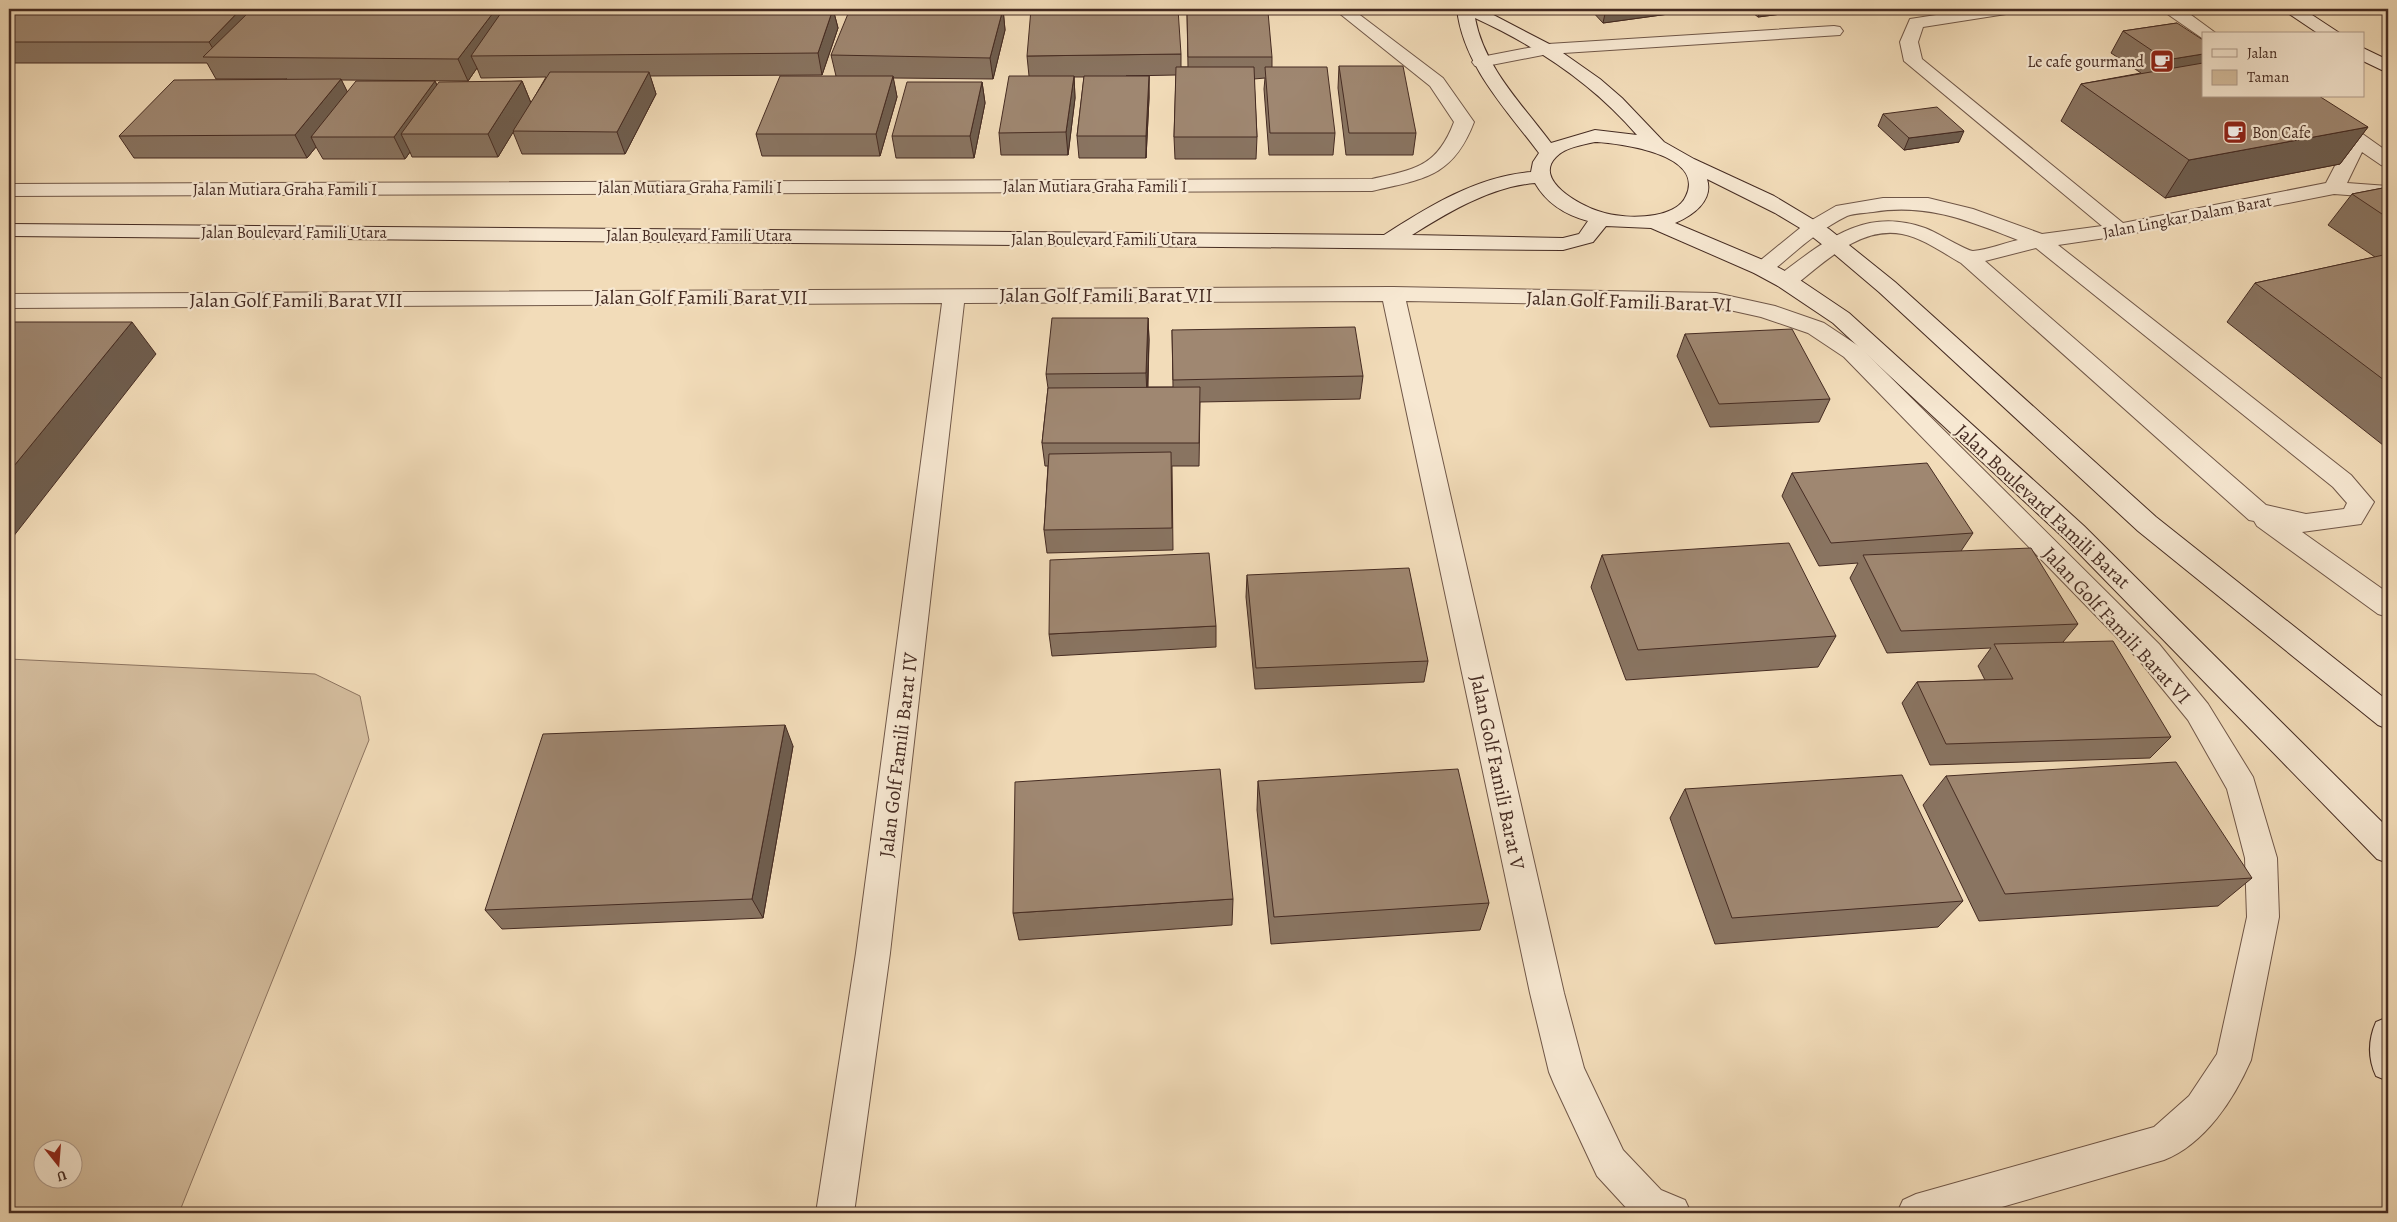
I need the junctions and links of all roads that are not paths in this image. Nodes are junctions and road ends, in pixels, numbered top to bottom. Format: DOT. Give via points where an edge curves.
graph roads {
  1 [pos="1342,9"];
  2 [pos="1465,9"];
  3 [pos="1469,9"];
  4 [pos="2006,9"];
  5 [pos="2172,9"];
  6 [pos="2291,9"];
  7 [pos="1834,31"];
  8 [pos="2205,32"];
  9 [pos="2329,32"];
  10 [pos="1548,49"];
  11 [pos="2364,54"];
  12 [pos="1481,62"];
  13 [pos="2388,68"];
  14 [pos="2299,98"];
  15 [pos="2358,140"];
  16 [pos="1656,145"];
  17 [pos="1549,154"];
  18 [pos="2388,161"];
  19 [pos="1688,164"];
  20 [pos="1541,177"];
  21 [pos="2334,188"];
  22 [pos="9,190"];
  23 [pos="2388,192"];
  24 [pos="1601,219"];
  25 [pos="1654,222"];
  26 [pos="1812,228"];
  27 [pos="9,230"];
  28 [pos="2119,230"];
  29 [pos="1388,241"];
  30 [pos="2040,241"];
  31 [pos="1835,245"];
  32 [pos="1969,258"];
  33 [pos="1762,268"];
  34 [pos="1786,281"];
  35 [pos="1393,294"];
  36 [pos="954,296"];
  37 [pos="9,301"];
  38 [pos="2258,513"];
  39 [pos="2388,607"];
  40 [pos="2388,717"];
  41 [pos="2388,849"];
  42 [pos="2388,1034"];
  43 [pos="2388,1064"];
  44 [pos="835,1213"];
  45 [pos="1672,1213"];
  46 [pos="1916,1213"];
  1 -- 22 [label="street, Jalan Mutiara Graha Famili I" via="1437,82 1464,122 1448,156 1425,172 1372,184"];
  2 -- 12 [label="street" via="1470,37"];
  3 -- 10 [label="street"];
  4 -- 28 [label="street" via="1910,18 1909,42 1913,61"];
  5 -- 8 [label="street"];
  6 -- 9 [label="street"];
  7 -- 10 [label="street"];
  10 -- 12 [label="street"];
  10 -- 16 [label="street" via="1608,94"];
  11 -- 13 [label="street"];
  12 -- 17 [label="street"];
  14 -- 15 [label="street"];
  15 -- 18 [label="street"];
  15 -- 21 [label="street"];
  16 -- 17 [label="street" via="1595,136 1568,142"];
  16 -- 19 [label="street"];
  17 -- 20 [label="street" via="1542,164"];
  19 -- 25 [label="street" via="1697,176 1700,191 1694,205 1678,216"];
  19 -- 26 [label="street" via="1740,186"];
  20 -- 24 [label="street" via="1548,190 1561,202"];
  20 -- 29 [label="street" via="1511,180 1435,211"];
  21 -- 23 [label="street, Jalan Lingkar Dalam Barat"];
  21 -- 28 [label="street, Jalan Lingkar Dalam Barat"];
  24 -- 25 [label="street"];
  24 -- 29 [label="street, Jalan Boulevard Famili Utara" via="1586,238 1563,244"];
  25 -- 33 [label="street, Jalan Boulevard Famili Barat"];
  26 -- 30 [label="street, Jalan Lingkar Dalam Barat" via="1843,210 1883,204 1928,204 1966,213"];
  26 -- 31 [label="street"];
  26 -- 33 [label="street, Jalan Lingkar Dalam Barat"];
  27 -- 29 [label="street, Jalan Boulevard Famili Utara"];
  28 -- 30 [label="street, Jalan Lingkar Dalam Barat"];
  30 -- 32 [label="street, Jalan Lingkar Dalam Barat"];
  30 -- 38 [label="street" via="2342,481 2360,502 2352,517 2306,523"];
  31 -- 32 [label="street" via="1862,230 1902,227"];
  31 -- 34 [label="street"];
  31 -- 40 [label="street" via="1887,287 2147,524"];
  32 -- 38 [label="street"];
  33 -- 34 [label="street, Jalan Boulevard Famili Barat"];
  34 -- 41 [label="street, Jalan Boulevard Famili Barat" via="1841,318 2076,533"];
  35 -- 36 [label="street, Jalan Golf Famili Barat VII"];
  35 -- 45 [label="street, Jalan Golf Famili Barat V" via="1567,1072 1610,1163 1649,1205"];
  35 -- 46 [label="street, Jalan Golf Famili Barat VI" via="1716,300 1767,311 1816,328 1852,352 2148,652 2198,712 2242,786 2262,858 2263,917 2233,1060 2202,1109 2164,1142"];
  36 -- 37 [label="street, Jalan Golf Famili Barat VII"];
  36 -- 44 [label="street, Jalan Golf Famili Barat IV" via="875,934"];
  38 -- 39 [label="street"];
  42 -- 43 [label="street"];
}
